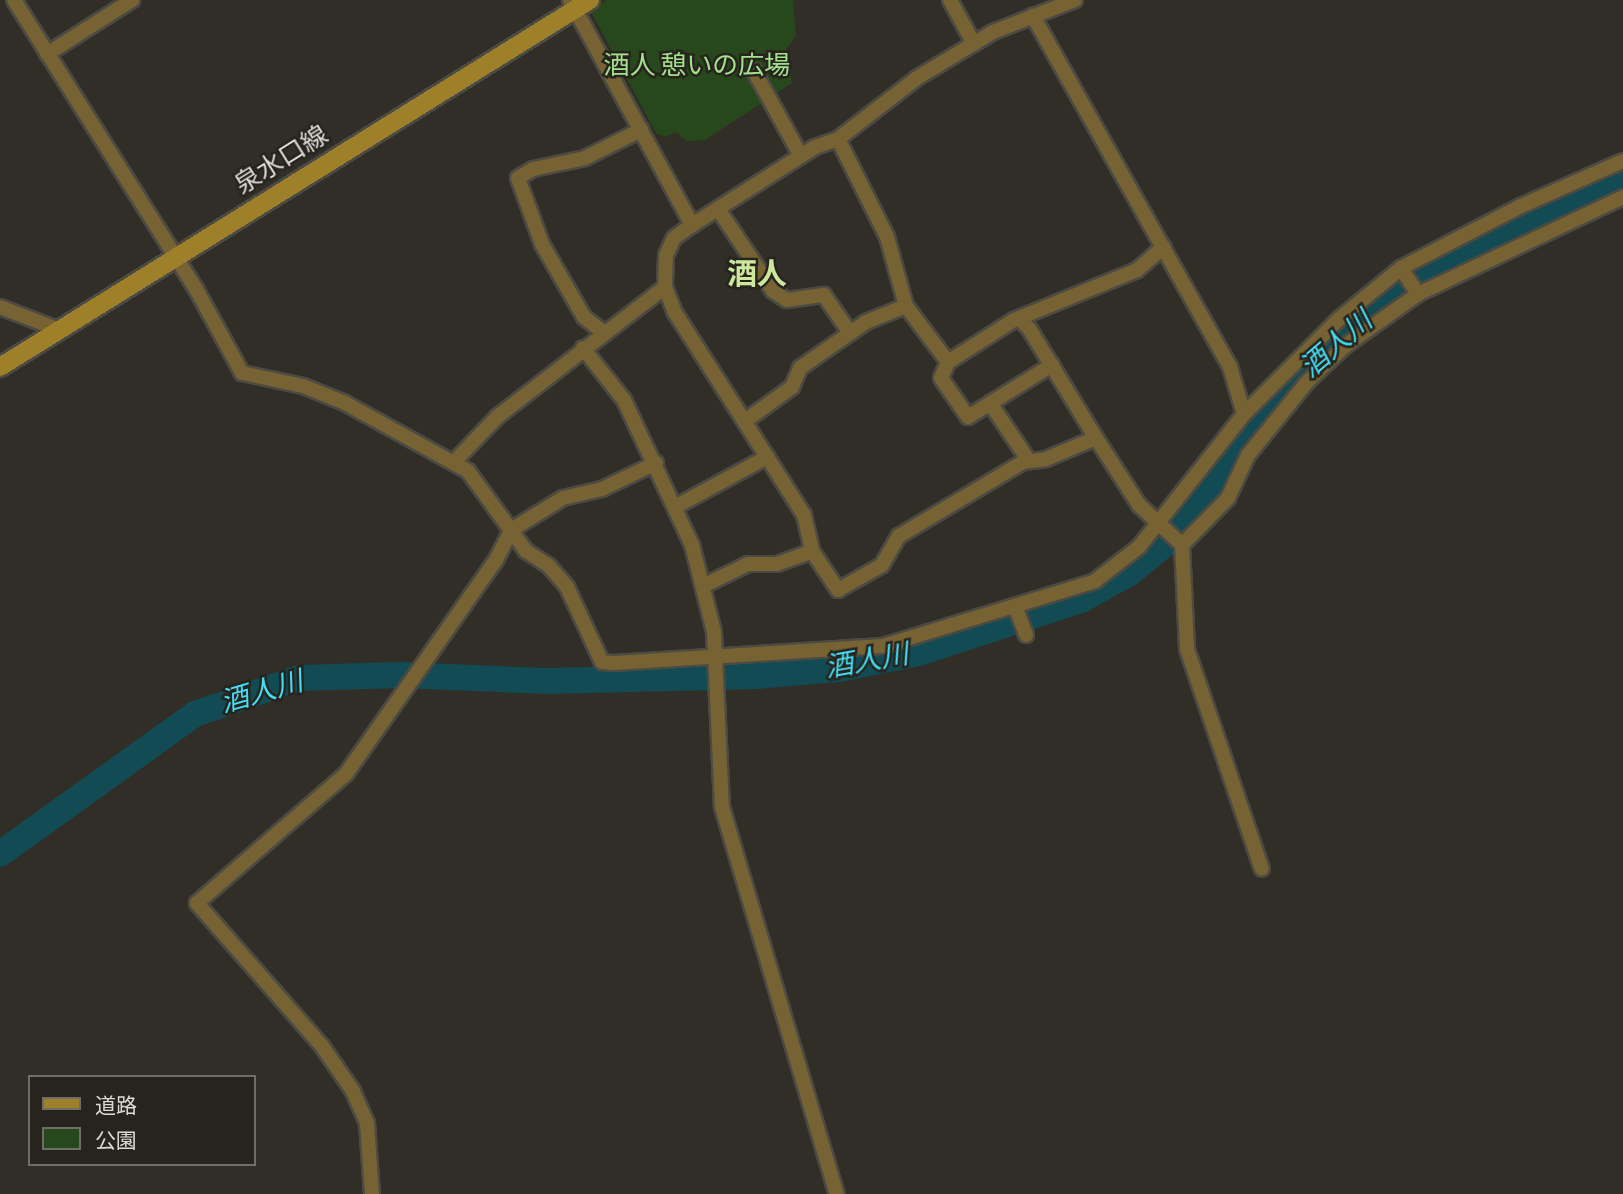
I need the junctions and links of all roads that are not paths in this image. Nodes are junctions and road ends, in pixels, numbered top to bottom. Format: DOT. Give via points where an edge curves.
graph roads {
  1 [pos="14,0"];
  2 [pos="132,0"];
  3 [pos="950,0"];
  4 [pos="1075,0"];
  5 [pos="579,3"];
  6 [pos="1033,16"];
  7 [pos="974,44"];
  8 [pos="47,54"];
  9 [pos="754,71"];
  10 [pos="640,130"];
  11 [pos="838,139"];
  12 [pos="802,156"];
  13 [pos="1623,161"];
  14 [pos="1623,197"];
  15 [pos="718,209"];
  16 [pos="692,225"];
  17 [pos="1163,247"];
  18 [pos="175,259"];
  19 [pos="1401,268"];
  20 [pos="665,286"];
  21 [pos="1418,294"];
  22 [pos="906,306"];
  23 [pos="0,307"];
  24 [pos="1019,318"];
  25 [pos="60,330"];
  26 [pos="603,332"];
  27 [pos="850,333"];
  28 [pos="583,348"];
  29 [pos="948,362"];
  30 [pos="1052,365"];
  31 [pos="0,367"];
  32 [pos="990,403"];
  33 [pos="1244,414"];
  34 [pos="745,421"];
  35 [pos="1096,438"];
  36 [pos="767,457"];
  37 [pos="455,461"];
  38 [pos="1029,461"];
  39 [pos="656,463"];
  40 [pos="675,508"];
  41 [pos="1158,521"];
  42 [pos="511,530"];
  43 [pos="1182,545"];
  44 [pos="812,551"];
  45 [pos="703,586"];
  46 [pos="1015,606"];
  47 [pos="1026,635"];
  48 [pos="717,658"];
  49 [pos="1262,869"];
  50 [pos="372,1194"];
  51 [pos="837,1194"];
  1 -- 8 [label="street"];
  2 -- 8 [label="street"];
  3 -- 7 [label="street"];
  4 -- 6 [label="street"];
  5 -- 10 [label="street"];
  5 -- 18 [label="main road, 泉水口線"];
  6 -- 7 [label="street"];
  6 -- 17 [label="street"];
  7 -- 11 [label="street" via="917,78"];
  8 -- 18 [label="street"];
  9 -- 12 [label="street"];
  10 -- 16 [label="street"];
  10 -- 26 [label="street" via="585,158 533,169 518,178 542,244 584,317"];
  11 -- 12 [label="street"];
  11 -- 22 [label="street" via="887,237"];
  12 -- 15 [label="street"];
  13 -- 19 [label="street" via="1521,205"];
  14 -- 21 [label="street"];
  15 -- 16 [label="street"];
  15 -- 27 [label="street" via="773,291 787,300 824,295"];
  16 -- 20 [label="street" via="674,238 666,255"];
  17 -- 24 [label="street" via="1137,270"];
  17 -- 33 [label="street" via="1230,367"];
  18 -- 25 [label="main road, 泉水口線"];
  18 -- 37 [label="street" via="242,373 303,386"];
  19 -- 21 [label="street"];
  19 -- 33 [label="street" via="1339,319"];
  20 -- 26 [label="street"];
  20 -- 34 [label="street" via="674,311"];
  21 -- 43 [label="street" via="1345,346 1308,382 1248,455 1228,498"];
  22 -- 27 [label="street"];
  22 -- 29 [label="street"];
  23 -- 25 [label="street"];
  24 -- 29 [label="street"];
  24 -- 30 [label="street"];
  25 -- 31 [label="main road, 泉水口線"];
  26 -- 28 [label="street"];
  27 -- 34 [label="street" via="800,368 792,387"];
  28 -- 37 [label="street" via="497,417"];
  28 -- 39 [label="street" via="624,400"];
  29 -- 32 [label="street" via="941,379 968,417"];
  30 -- 32 [label="street"];
  30 -- 35 [label="street"];
  32 -- 38 [label="street"];
  33 -- 41 [label="street"];
  34 -- 36 [label="street"];
  35 -- 38 [label="street" via="1046,459"];
  35 -- 41 [label="street" via="1139,505"];
  36 -- 40 [label="street"];
  36 -- 44 [label="street" via="804,514"];
  37 -- 42 [label="street" via="468,471"];
  38 -- 44 [label="street" via="899,536 882,565 838,590"];
  39 -- 40 [label="street"];
  39 -- 42 [label="street" via="602,489 563,498"];
  40 -- 45 [label="street"];
  41 -- 43 [label="street"];
  41 -- 46 [label="street" via="1139,547 1095,581"];
  42 -- 48 [label="street" via="526,551 549,566 567,587 602,662"];
  42 -- 50 [label="street" via="496,560 346,774 197,903 322,1046 353,1091 367,1123"];
  43 -- 49 [label="street" via="1187,649"];
  44 -- 45 [label="street" via="777,564 748,564"];
  45 -- 48 [label="street"];
  46 -- 47 [label="street"];
  46 -- 48 [label="street" via="883,646"];
  48 -- 51 [label="street" via="722,807"];
}
